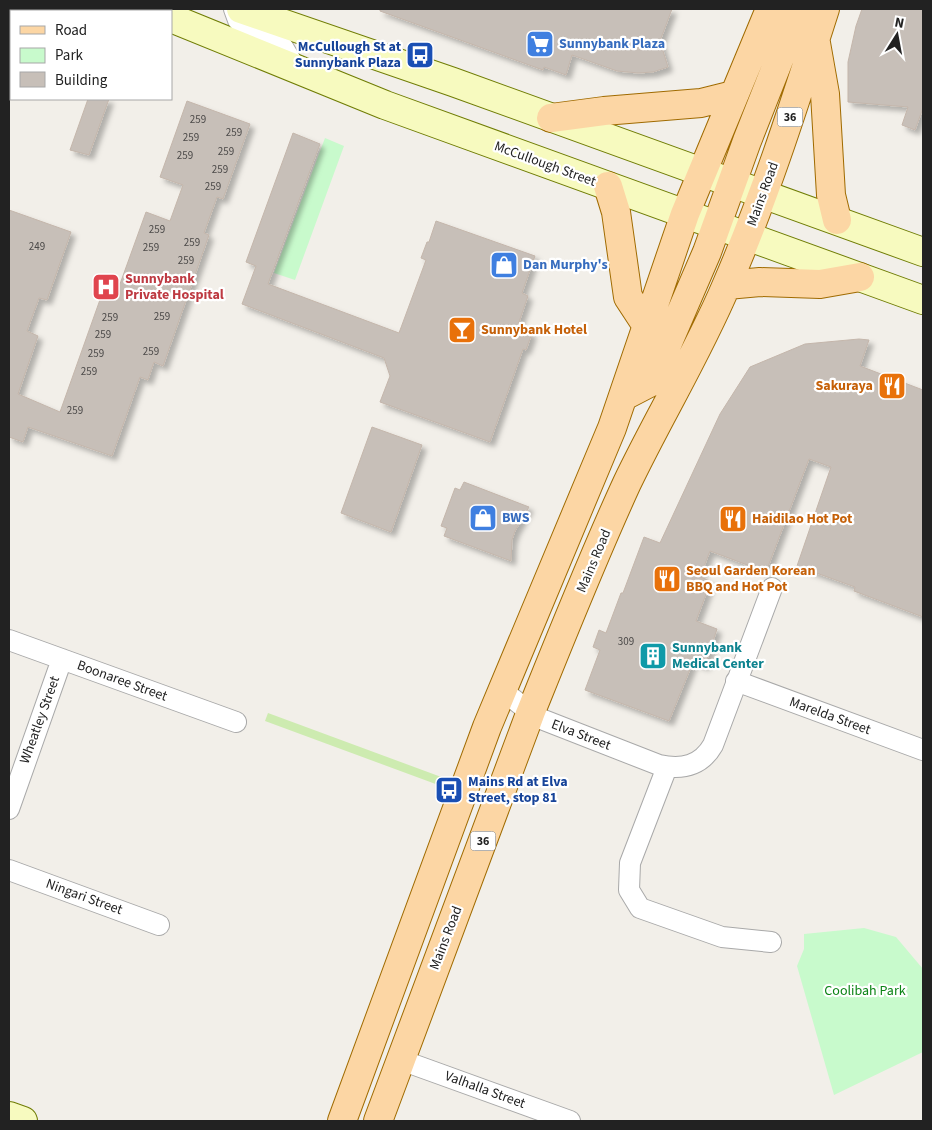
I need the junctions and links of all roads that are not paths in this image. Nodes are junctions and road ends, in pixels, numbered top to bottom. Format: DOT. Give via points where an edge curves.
graph roads {
  1 [pos="234,9"];
  2 [pos="241,9"];
  3 [pos="770,9"];
  4 [pos="799,9"];
  5 [pos="825,9"];
  6 [pos="274,15"];
  7 [pos="172,18"];
  8 [pos="815,39"];
  9 [pos="296,70"];
  10 [pos="733,95"];
  11 [pos="551,118"];
  12 [pos="701,172"];
  13 [pos="732,183"];
  14 [pos="608,186"];
  15 [pos="763,194"];
  16 [pos="685,214"];
  17 [pos="837,220"];
  18 [pos="717,225"];
  19 [pos="747,236"];
  20 [pos="923,252"];
  21 [pos="860,277"];
  22 [pos="727,285"];
  23 [pos="923,300"];
  24 [pos="647,326"];
  25 [pos="624,396"];
  26 [pos="772,588"];
  27 [pos="9,640"];
  28 [pos="62,659"];
  29 [pos="736,681"];
  30 [pos="502,690"];
  31 [pos="530,714"];
  32 [pos="236,722"];
  33 [pos="923,750"];
  34 [pos="666,766"];
  35 [pos="9,809"];
  36 [pos="9,870"];
  37 [pos="159,924"];
  38 [pos="771,942"];
  39 [pos="401,1060"];
  40 [pos="9,1116"];
  41 [pos="23,1121"];
  42 [pos="342,1121"];
  43 [pos="378,1121"];
  44 [pos="570,1121"];
  1 -- 9 [label="street" via="246,29 282,46"];
  2 -- 6 [label="main road"];
  3 -- 10 [label="main road, 36"];
  4 -- 13 [label="main road"];
  5 -- 8 [label="main road, Mains Road / 36"];
  6 -- 11 [label="main road"];
  7 -- 9 [label="main road, McCullough Street"];
  8 -- 15 [label="main road, Mains Road / 36"];
  8 -- 17 [label="main road" via="825,94 831,195"];
  9 -- 14 [label="main road, McCullough Street"];
  10 -- 11 [label="main road" via="702,103"];
  10 -- 12 [label="main road, 36"];
  11 -- 12 [label="main road"];
  12 -- 13 [label="main road"];
  12 -- 16 [label="main road, 36"];
  13 -- 15 [label="main road"];
  13 -- 18 [label="main road"];
  14 -- 16 [label="main road, McCullough Street"];
  14 -- 24 [label="main road" via="616,212 628,297"];
  15 -- 17 [label="main road"];
  15 -- 19 [label="main road, Mains Road / 36"];
  16 -- 18 [label="main road, McCullough Street"];
  16 -- 24 [label="main road, 36"];
  17 -- 20 [label="main road"];
  18 -- 19 [label="main road, McCullough Street"];
  18 -- 25 [label="main road" via="651,382"];
  19 -- 21 [label="main road, McCullough Street"];
  19 -- 22 [label="main road, Mains Road / 36"];
  21 -- 22 [label="main road" via="820,284 760,282"];
  21 -- 23 [label="main road, McCullough Street"];
  22 -- 31 [label="main road, Mains Road / 36" via="628,482"];
  24 -- 25 [label="main road, 36"];
  25 -- 30 [label="main road, 36"];
  26 -- 29 [label="street"];
  27 -- 28 [label="street, Boonaree Street"];
  28 -- 32 [label="street, Boonaree Street"];
  28 -- 35 [label="street, Wheatley Street"];
  29 -- 33 [label="street, Marelda Street"];
  29 -- 34 [label="street" via="705,757 690,764"];
  30 -- 31 [label="street, Elva Street"];
  30 -- 42 [label="main road, 36"];
  31 -- 34 [label="street, Elva Street"];
  31 -- 39 [label="main road, Mains Road / 36"];
  34 -- 38 [label="street" via="630,863 629,890 640,908 722,937"];
  36 -- 37 [label="street, Ningari Street"];
  39 -- 43 [label="main road, Mains Road / 36"];
  39 -- 44 [label="street, Valhalla Street"];
  40 -- 41 [label="main road"];
}
